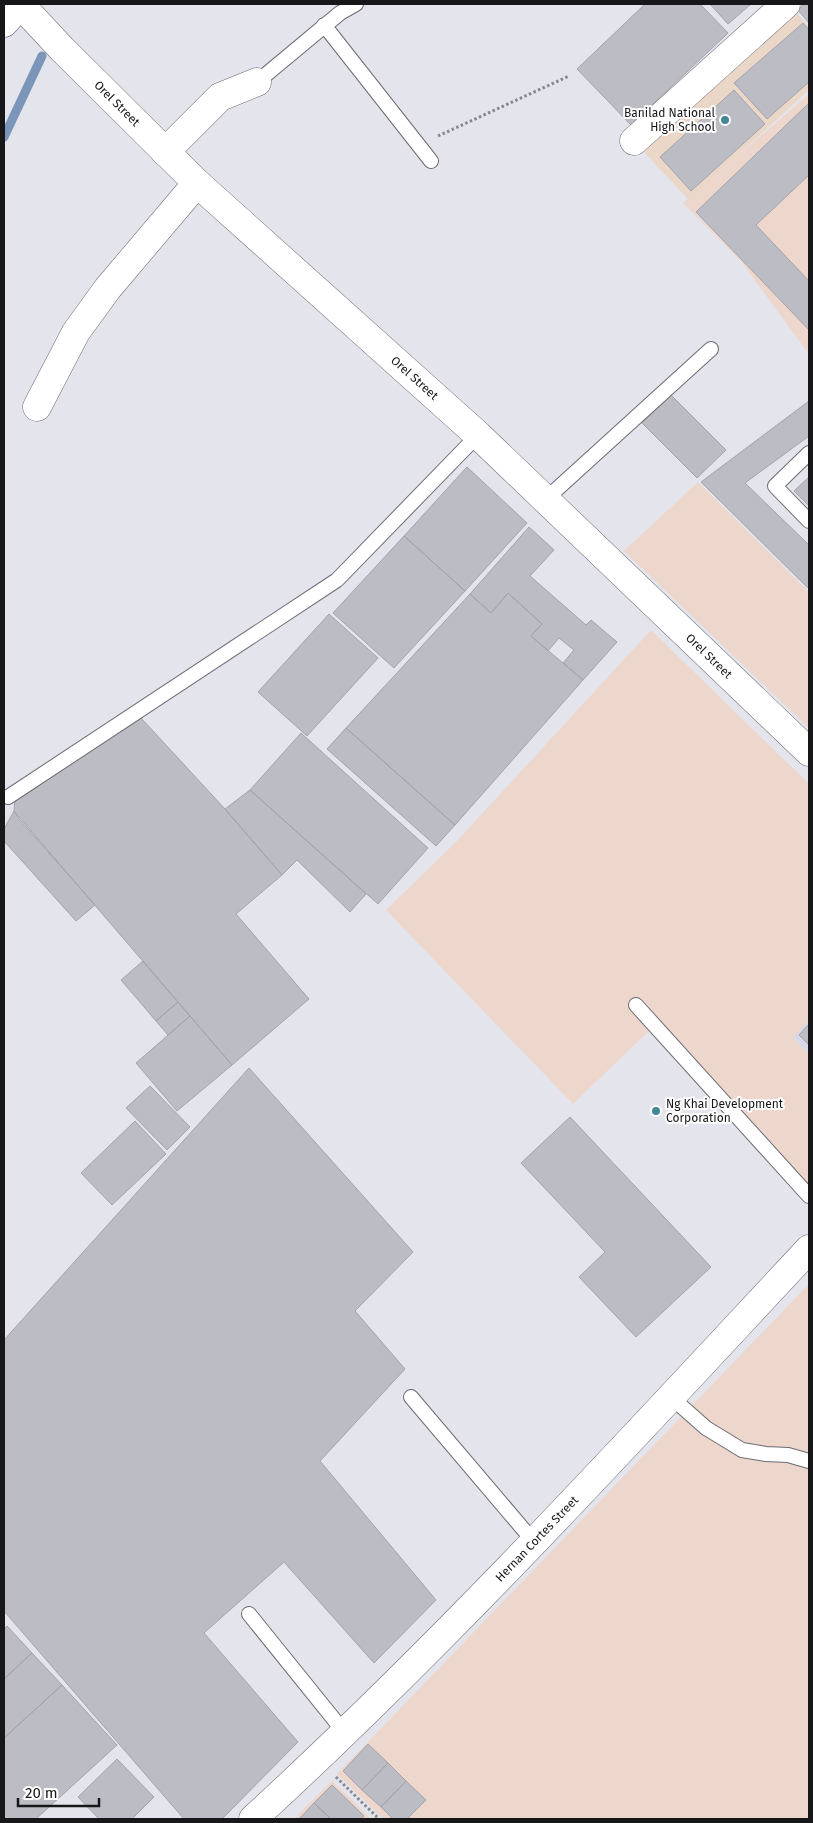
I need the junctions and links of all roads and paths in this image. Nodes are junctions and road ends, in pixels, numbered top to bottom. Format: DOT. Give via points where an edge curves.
graph roads {
  1 [pos="20,4"];
  2 [pos="356,4"];
  3 [pos="786,4"];
  4 [pos="4,23"];
  5 [pos="324,25"];
  6 [pos="569,76"];
  7 [pos="257,82"];
  8 [pos="634,141"];
  9 [pos="418,145"];
  10 [pos="165,152"];
  11 [pos="431,161"];
  12 [pos="197,183"];
  13 [pos="711,349"];
  14 [pos="37,408"];
  15 [pos="478,435"];
  16 [pos="809,453"];
  17 [pos="546,500"];
  18 [pos="809,521"];
  19 [pos="809,752"];
  20 [pos="8,797"];
  21 [pos="636,1005"];
  22 [pos="809,1196"];
  23 [pos="809,1250"];
  24 [pos="411,1397"];
  25 [pos="672,1397"];
  26 [pos="809,1461"];
  27 [pos="534,1543"];
  28 [pos="249,1614"];
  29 [pos="345,1733"];
  30 [pos="318,1759"];
  31 [pos="253,1819"];
  32 [pos="379,1819"];
  1 -- 4 [label="street"];
  1 -- 10 [label="street, Orel Street"];
  2 -- 5 [label="lane"];
  3 -- 8 [label="street"];
  5 -- 7 [label="lane"];
  5 -- 9 [label="lane"];
  6 -- 9 [label="path"];
  7 -- 10 [label="street" via="220,97"];
  9 -- 11 [label="lane"];
  10 -- 12 [label="street, Orel Street"];
  12 -- 14 [label="street" via="108,288 76,332"];
  12 -- 15 [label="street, Orel Street"];
  13 -- 17 [label="lane"];
  15 -- 17 [label="street, Orel Street"];
  15 -- 20 [label="lane" via="338,580"];
  16 -- 18 [label="lane" via="775,486"];
  17 -- 19 [label="street, Orel Street"];
  21 -- 22 [label="lane"];
  23 -- 25 [label="street, Hernan Cortes Street"];
  24 -- 27 [label="lane"];
  25 -- 26 [label="lane" via="706,1428 742,1450 788,1455"];
  25 -- 27 [label="street, Hernan Cortes Street"];
  27 -- 29 [label="street, Hernan Cortes Street"];
  28 -- 29 [label="lane"];
  29 -- 30 [label="street, Hernan Cortes Street"];
  30 -- 31 [label="street, Hernan Cortes Street"];
  30 -- 32 [label="path"];
}
